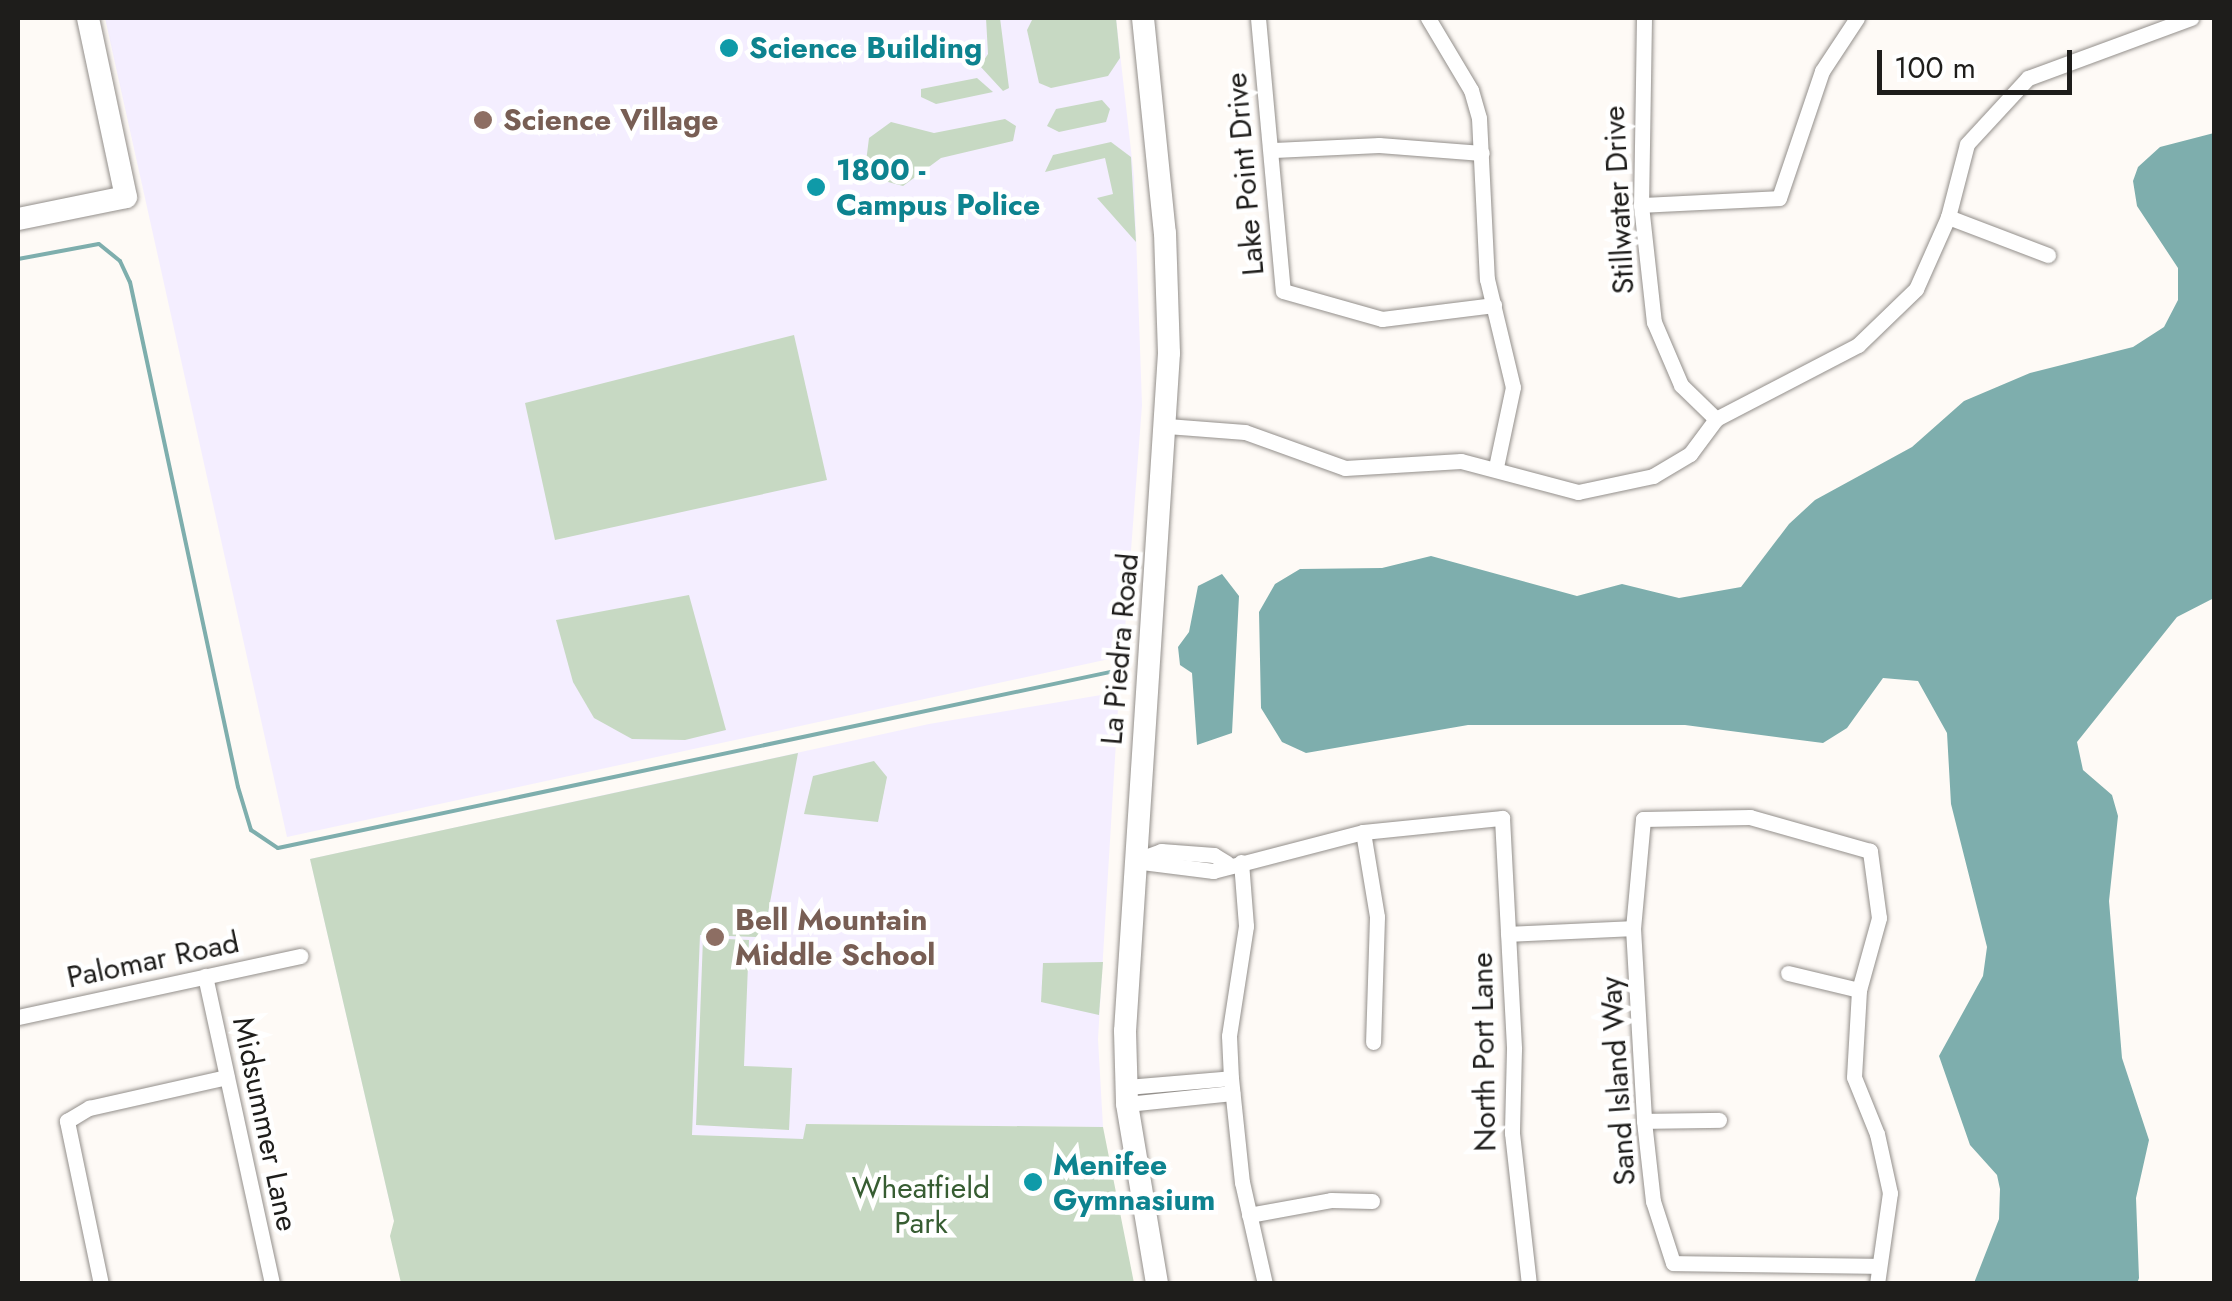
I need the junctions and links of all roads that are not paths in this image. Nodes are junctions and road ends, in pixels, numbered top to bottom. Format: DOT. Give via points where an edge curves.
graph roads {
  1 [pos="88,18"];
  2 [pos="1143,18"];
  3 [pos="1258,18"];
  4 [pos="1428,18"];
  5 [pos="1644,18"];
  6 [pos="1857,18"];
  7 [pos="2191,18"];
  8 [pos="1274,150"];
  9 [pos="1482,153"];
  10 [pos="1641,206"];
  11 [pos="1948,217"];
  12 [pos="18,220"];
  13 [pos="2048,255"];
  14 [pos="1494,305"];
  15 [pos="1716,419"];
  16 [pos="1168,426"];
  17 [pos="1496,467"];
  18 [pos="1364,832"];
  19 [pos="1134,861"];
  20 [pos="1234,862"];
  21 [pos="1633,928"];
  22 [pos="1508,934"];
  23 [pos="300,956"];
  24 [pos="1788,973"];
  25 [pos="205,976"];
  26 [pos="1859,990"];
  27 [pos="18,1017"];
  28 [pos="1374,1042"];
  29 [pos="226,1077"];
  30 [pos="1232,1086"];
  31 [pos="1127,1095"];
  32 [pos="1644,1120"];
  33 [pos="1720,1120"];
  34 [pos="1372,1201"];
  35 [pos="1249,1215"];
  36 [pos="1878,1275"];
  37 [pos="101,1284"];
  38 [pos="272,1284"];
  39 [pos="1157,1284"];
  40 [pos="1265,1284"];
  41 [pos="1529,1284"];
  1 -- 12 [label="street" via="126,197"];
  2 -- 16 [label="street, La Piedra Road" via="1168,284"];
  3 -- 8 [label="street, Lake Point Drive"];
  4 -- 9 [label="street" via="1471,90"];
  5 -- 10 [label="street, Stillwater Drive"];
  6 -- 10 [label="street" via="1822,71 1780,198"];
  7 -- 11 [label="street" via="2028,78 1968,144"];
  8 -- 9 [label="street" via="1379,144"];
  8 -- 14 [label="street, Lake Point Drive" via="1283,291 1382,319"];
  9 -- 14 [label="street"];
  10 -- 15 [label="street, Stillwater Drive" via="1654,322 1681,385"];
  11 -- 13 [label="street"];
  11 -- 15 [label="street" via="1916,288 1858,345"];
  14 -- 17 [label="street" via="1513,387"];
  15 -- 17 [label="street" via="1690,454 1654,476 1614,488 1578,492"];
  16 -- 17 [label="street" via="1245,432 1345,468 1434,460"];
  16 -- 19 [label="street, La Piedra Road"];
  18 -- 20 [label="street"];
  18 -- 22 [label="street, North Port Lane" via="1502,818"];
  18 -- 28 [label="street" via="1377,917"];
  19 -- 20 [label="street" via="1213,871"];
  19 -- 31 [label="street, La Piedra Road" via="1125,974"];
  20 -- 30 [label="street" via="1244,961 1229,1036"];
  21 -- 22 [label="street"];
  21 -- 26 [label="street, Sand Island Way" via="1643,819 1750,817 1870,851 1880,918"];
  21 -- 32 [label="street, Sand Island Way"];
  22 -- 41 [label="street, North Port Lane" via="1512,1133"];
  23 -- 25 [label="street, Palomar Road"];
  24 -- 26 [label="street"];
  25 -- 27 [label="street, Palomar Road"];
  25 -- 29 [label="street, Midsummer Lane"];
  26 -- 36 [label="street" via="1854,1077 1877,1134 1890,1194"];
  29 -- 37 [label="street" via="90,1108 66,1121"];
  29 -- 38 [label="street, Midsummer Lane"];
  30 -- 31 [label="street"];
  30 -- 35 [label="street"];
  31 -- 39 [label="street, La Piedra Road"];
  32 -- 33 [label="street"];
  32 -- 36 [label="street, Sand Island Way" via="1653,1201 1673,1263"];
  34 -- 35 [label="street" via="1331,1200"];
  35 -- 40 [label="street"];
}
